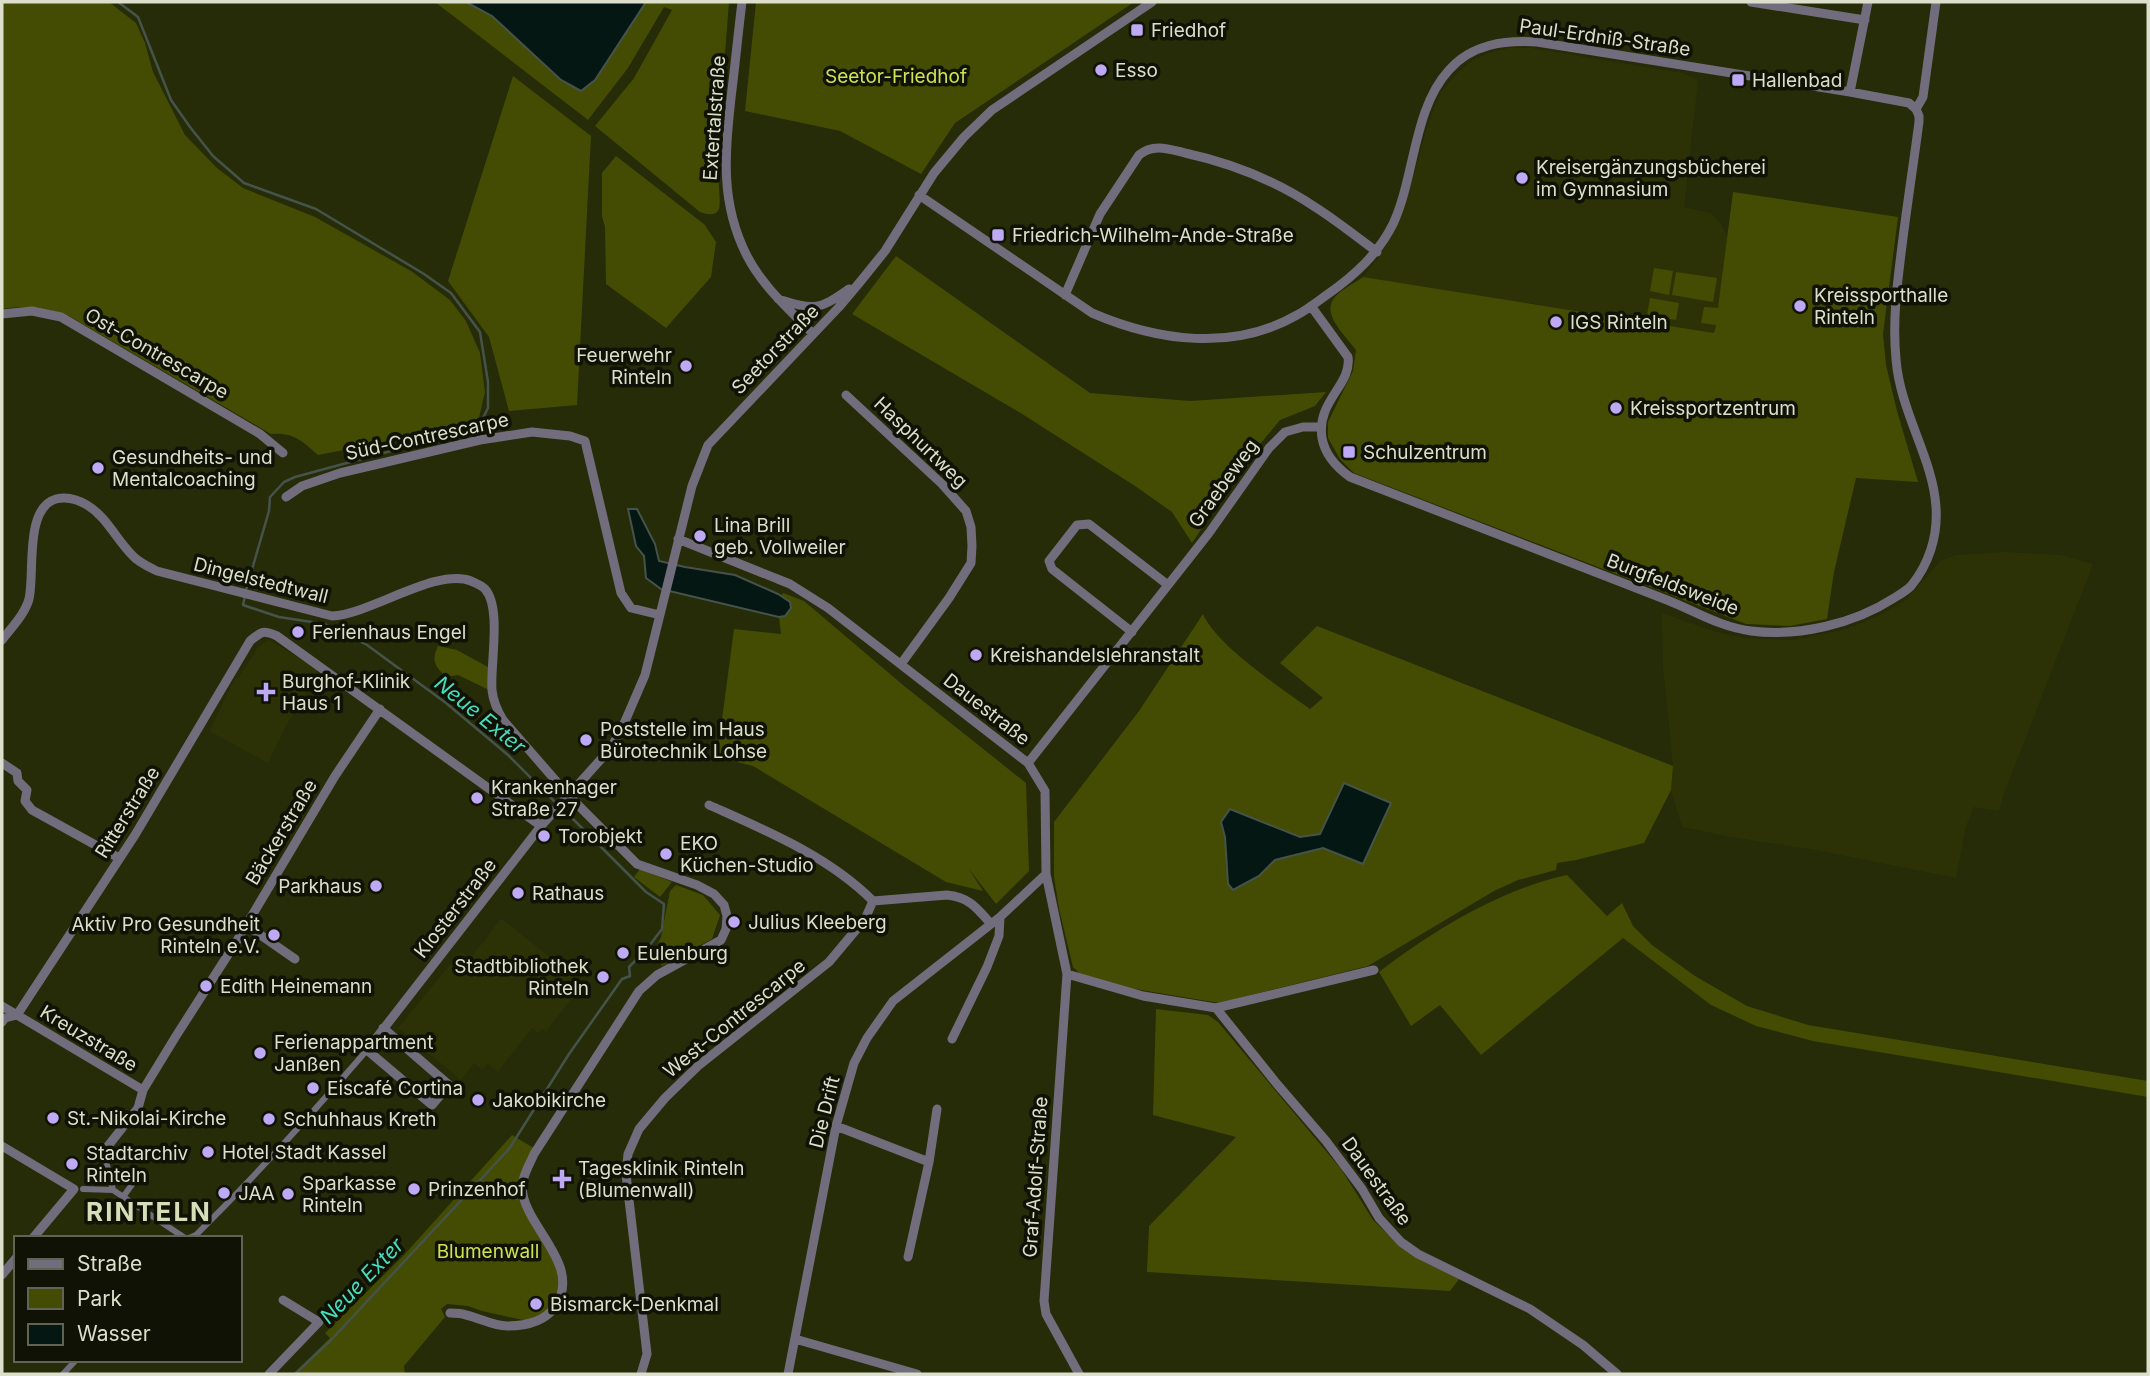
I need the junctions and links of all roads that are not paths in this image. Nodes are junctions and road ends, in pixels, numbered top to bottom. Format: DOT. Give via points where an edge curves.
graph roads {
  1 [pos="742,2"];
  2 [pos="1152,2"];
  3 [pos="1751,2"];
  4 [pos="1868,2"];
  5 [pos="1936,2"];
  6 [pos="1865,20"];
  7 [pos="1850,92"];
  8 [pos="1916,109"];
  9 [pos="919,195"];
  10 [pos="1377,252"];
  11 [pos="860,282"];
  12 [pos="1065,295"];
  13 [pos="777,299"];
  14 [pos="1311,306"];
  15 [pos="2,314"];
  16 [pos="813,334"];
  17 [pos="846,395"];
  18 [pos="1320,427"];
  19 [pos="283,453"];
  20 [pos="286,498"];
  21 [pos="678,539"];
  22 [pos="1168,585"];
  23 [pos="660,615"];
  24 [pos="1132,632"];
  25 [pos="2,640"];
  26 [pos="901,664"];
  27 [pos="380,709"];
  28 [pos="2,763"];
  29 [pos="1028,763"];
  30 [pos="566,799"];
  31 [pos="709,805"];
  32 [pos="556,810"];
  33 [pos="541,826"];
  34 [pos="119,858"];
  35 [pos="1046,874"];
  36 [pos="873,901"];
  37 [pos="1000,917"];
  38 [pos="991,924"];
  39 [pos="246,925"];
  40 [pos="295,959"];
  41 [pos="1374,970"];
  42 [pos="1067,974"];
  43 [pos="2,1006"];
  44 [pos="1216,1008"];
  45 [pos="17,1015"];
  46 [pos="2,1022"];
  47 [pos="383,1028"];
  48 [pos="952,1039"];
  49 [pos="367,1050"];
  50 [pos="143,1090"];
  51 [pos="937,1109"];
  52 [pos="836,1126"];
  53 [pos="2,1146"];
  54 [pos="105,1156"];
  55 [pos="929,1162"];
  56 [pos="136,1179"];
  57 [pos="78,1189"];
  58 [pos="113,1190"];
  59 [pos="123,1197"];
  60 [pos="35,1236"];
  61 [pos="184,1236"];
  62 [pos="193,1236"];
  63 [pos="908,1257"];
  64 [pos="14,1260"];
  65 [pos="2,1275"];
  66 [pos="283,1300"];
  67 [pos="450,1313"];
  68 [pos="795,1339"];
  69 [pos="269,1374"];
  70 [pos="640,1374"];
  71 [pos="788,1374"];
  72 [pos="917,1374"];
  73 [pos="1079,1374"];
  74 [pos="1617,1374"];
  1 -- 13 [label="street, Extertalstraße" via="725,183 731,217 747,258"];
  2 -- 9 [label="street, Seetorstraße" via="992,110 964,137"];
  3 -- 6 [label="street"];
  4 -- 6 [label="street"];
  5 -- 8 [label="street, Burgfeldsweide" via="1923,97"];
  6 -- 7 [label="street"];
  7 -- 8 [label="street, Paul-Erdniß-Straße" via="1909,103"];
  7 -- 10 [label="street, Paul-Erdniß-Straße" via="1536,42 1490,44 1448,70 1434,92 1405,195"];
  8 -- 18 [label="street, Burgfeldsweide" via="1919,122 1894,324 1903,399 1935,492 1937,518 1927,562 1909,588 1870,612 1787,632 1751,631 1703,618 1350,477 1330,458"];
  9 -- 11 [label="street, Seetorstraße"];
  9 -- 12 [label="street"];
  10 -- 12 [label="street" via="1280,186 1207,158 1156,147 1139,155 1100,214"];
  10 -- 14 [label="street, Paul-Erdniß-Straße"];
  11 -- 13 [label="street" via="828,304 815,307"];
  11 -- 16 [label="street, Seetorstraße"];
  12 -- 14 [label="street" via="1123,327 1185,339 1245,334"];
  13 -- 16 [label="street, Extertalstraße"];
  14 -- 18 [label="street" via="1350,366 1321,417"];
  15 -- 19 [label="street, Ost-Contrescarpe" via="32,311 61,317 260,434"];
  16 -- 21 [label="street, Seetorstraße" via="708,445"];
  17 -- 26 [label="street, Hasphurtweg" via="943,484 966,511 971,527 971,563"];
  18 -- 22 [label="street, Graebeweg" via="1285,432"];
  20 -- 23 [label="street, Süd-Contrescarpe" via="302,486 340,473 480,440 531,432 570,436 585,441 621,593 631,608"];
  21 -- 23 [label="street, Seetorstraße"];
  21 -- 26 [label="street, Dauestraße" via="790,584"];
  22 -- 24 [label="street, Graebeweg"];
  22 -- 24 [label="street" via="1089,523 1077,525 1067,537 1049,561 1052,569"];
  23 -- 30 [label="street, Seetorstraße" via="631,712 611,748"];
  24 -- 29 [label="street, Graebeweg"];
  25 -- 30 [label="street, Dingelstedtwall" via="29,600 38,516 50,501 58,499 76,499 90,507 134,558 157,571 332,616 441,579 463,578 483,586 492,610 496,708"];
  26 -- 29 [label="street, Dauestraße"];
  27 -- 33 [label="street"];
  27 -- 34 [label="street, Ritterstraße" via="277,636 260,632 250,641"];
  27 -- 39 [label="street, Bäckerstraße"];
  28 -- 34 [label="street" via="17,773 32,810"];
  29 -- 35 [label="street, Dauestraße" via="1045,792"];
  30 -- 32 [label="street, Seetorstraße"];
  30 -- 67 [label="street" via="637,864 714,894 724,905 726,929 721,940 657,975 639,991 522,1178 528,1208 562,1272 564,1286 549,1315 527,1325 504,1326"];
  31 -- 36 [label="street" via="774,834 854,882"];
  32 -- 33 [label="street, Klosterstraße"];
  33 -- 47 [label="street, Klosterstraße"];
  34 -- 45 [label="street, Ritterstraße"];
  35 -- 37 [label="street, Die Drift"];
  35 -- 42 [label="street, Dauestraße"];
  36 -- 38 [label="street" via="959,896"];
  36 -- 70 [label="street, West-Contrescarpe" via="865,919 829,962 698,1066 639,1129 628,1154 626,1174 647,1354"];
  37 -- 38 [label="street, Die Drift"];
  37 -- 48 [label="street" via="988,967"];
  38 -- 52 [label="street, Die Drift" via="893,1000 854,1063"];
  39 -- 40 [label="street"];
  39 -- 50 [label="street, Bäckerstraße"];
  41 -- 44 [label="street"];
  42 -- 44 [label="street" via="1143,996"];
  42 -- 73 [label="street, Graf-Adolf-Straße" via="1044,1301 1046,1314"];
  43 -- 45 [label="street, Kreuzstraße"];
  44 -- 74 [label="street, Dauestraße" via="1326,1140 1379,1218 1401,1242 1530,1309"];
  45 -- 46 [label="street"];
  45 -- 50 [label="street, Kreuzstraße"];
  47 -- 49 [label="street, Klosterstraße"];
  47 -- 49 [label="street" via="449,1085 432,1105"];
  49 -- 62 [label="street, Klosterstraße" via="302,1125"];
  50 -- 54 [label="street, Bäckerstraße" via="138,1108"];
  51 -- 55 [label="street"];
  52 -- 55 [label="street"];
  52 -- 68 [label="street, Die Drift"];
  53 -- 57 [label="street"];
  54 -- 58 [label="street"];
  55 -- 63 [label="street"];
  56 -- 59 [label="street"];
  57 -- 58 [label="street"];
  57 -- 60 [label="street"];
  58 -- 59 [label="street"];
  59 -- 61 [label="street"];
  64 -- 65 [label="street"];
  66 -- 69 [label="street" via="319,1322"];
  68 -- 71 [label="street, Die Drift"];
  68 -- 72 [label="street"];
}
